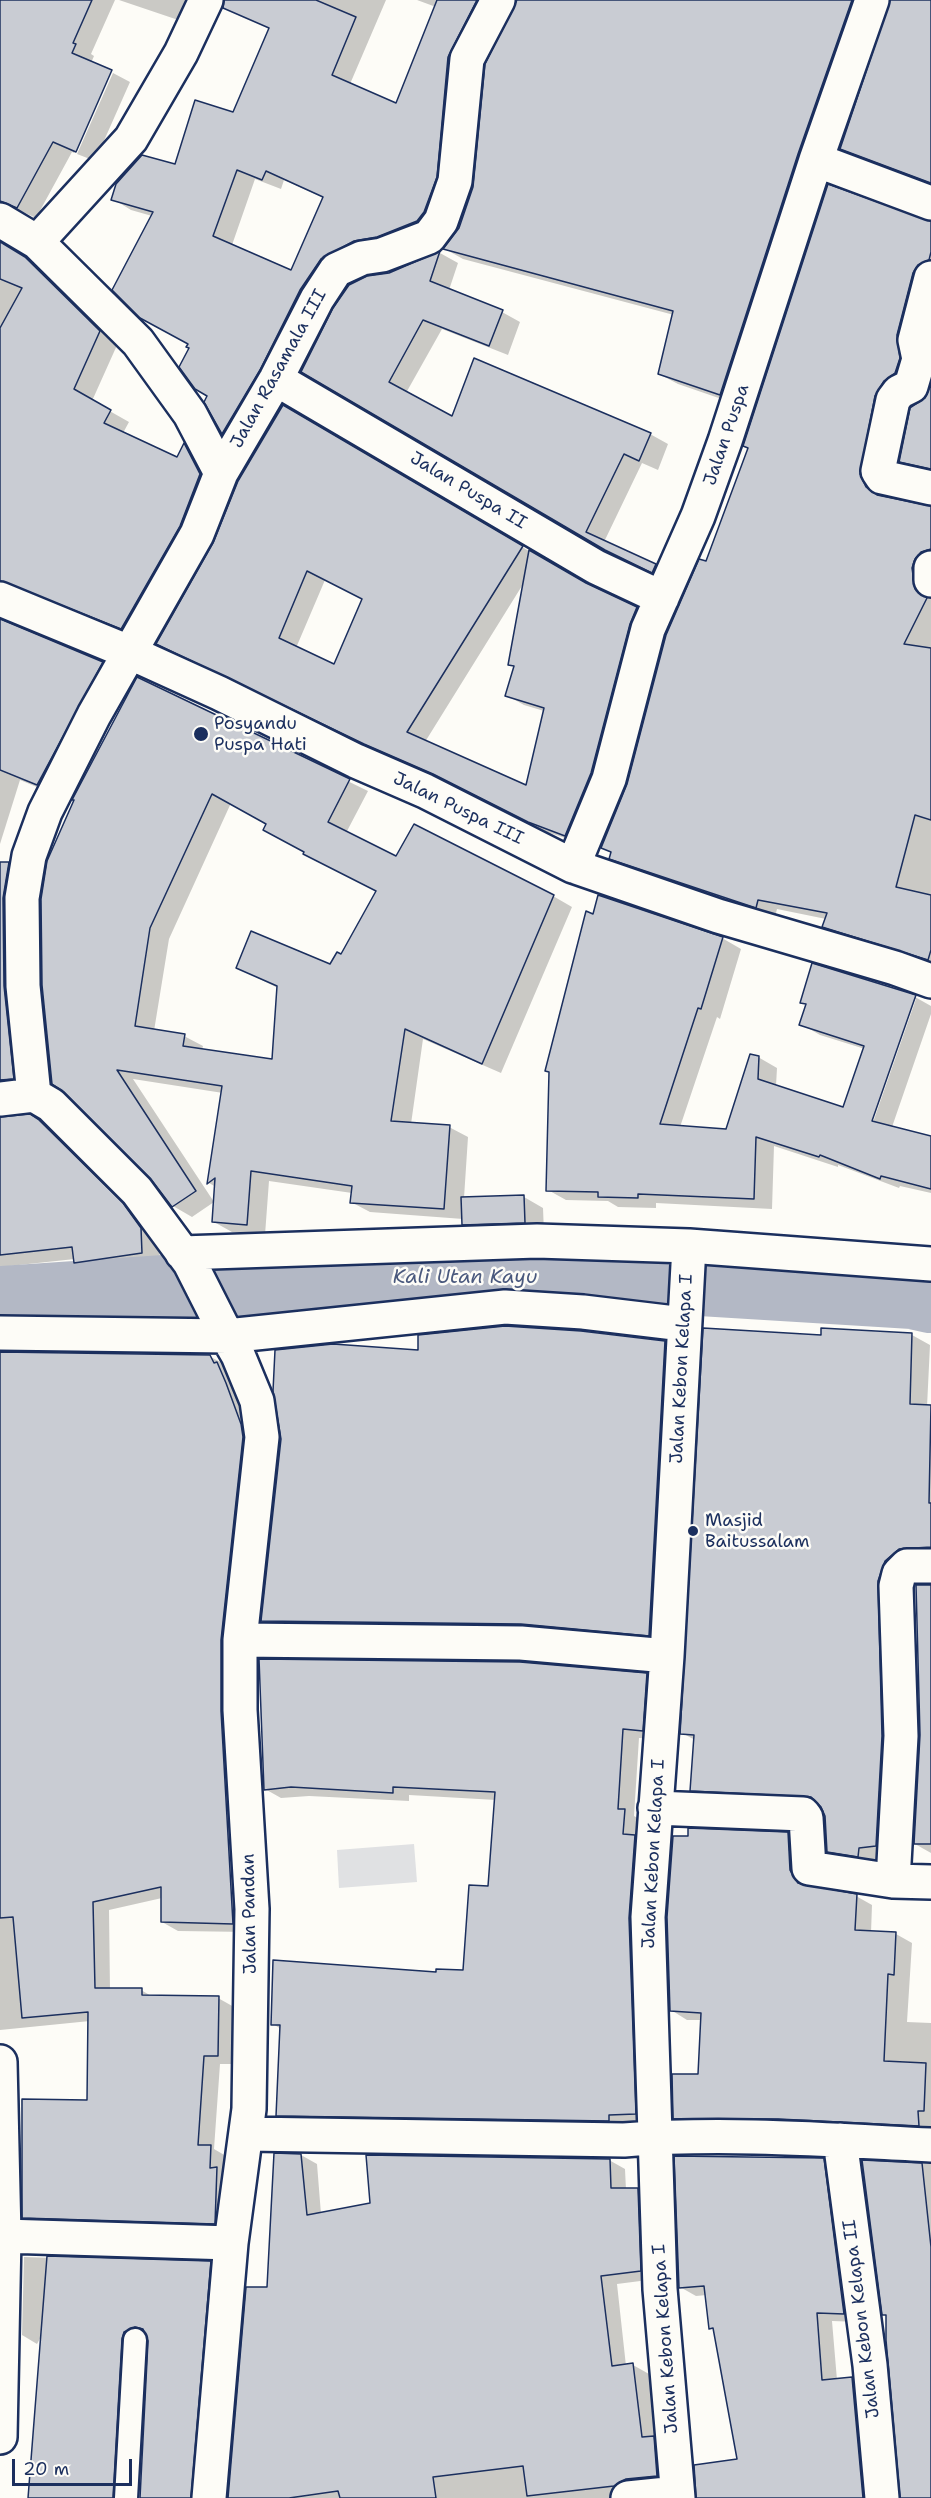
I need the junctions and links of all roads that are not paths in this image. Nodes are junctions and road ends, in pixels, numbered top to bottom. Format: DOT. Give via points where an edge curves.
graph roads {
  1 [pos="206,0"];
  2 [pos="498,0"];
  3 [pos="872,0"];
  4 [pos="816,160"];
  5 [pos="931,203"];
  6 [pos="0,220"];
  7 [pos="37,242"];
  8 [pos="931,278"];
  9 [pos="276,379"];
  10 [pos="221,473"];
  11 [pos="931,488"];
  12 [pos="931,568"];
  13 [pos="931,580"];
  14 [pos="662,598"];
  15 [pos="0,599"];
  16 [pos="131,653"];
  17 [pos="573,866"];
  18 [pos="931,981"];
  19 [pos="11,985"];
  20 [pos="34,1095"];
  21 [pos="0,1099"];
  22 [pos="186,1258"];
  23 [pos="688,1258"];
  24 [pos="931,1264"];
  25 [pos="684,1317"];
  26 [pos="0,1333"];
  27 [pos="226,1334"];
  28 [pos="931,1566"];
  29 [pos="240,1640"];
  30 [pos="667,1656"];
  31 [pos="655,1808"];
  32 [pos="893,1881"];
  33 [pos="931,1882"];
  34 [pos="0,2062"];
  35 [pos="248,2134"];
  36 [pos="656,2138"];
  37 [pos="840,2140"];
  38 [pos="931,2145"];
  39 [pos="3,2221"];
  40 [pos="231,2243"];
  41 [pos="135,2340"];
  42 [pos="0,2437"];
  43 [pos="677,2495"];
  44 [pos="126,2498"];
  45 [pos="209,2498"];
  46 [pos="628,2498"];
  47 [pos="882,2498"];
  1 -- 7 [label="street" via="181,53 131,139"];
  2 -- 9 [label="street, Jalan Rasamala III" via="467,59 455,181 441,221 429,237 336,270"];
  3 -- 4 [label="street, Jalan Puspa"];
  4 -- 5 [label="street"];
  4 -- 14 [label="street, Jalan Puspa" via="725,441"];
  6 -- 7 [label="street"];
  7 -- 10 [label="street" via="138,342 190,414"];
  8 -- 11 [label="street" via="915,340 919,359 911,387 892,400 878,471 882,477"];
  9 -- 10 [label="street, Jalan Rasamala III"];
  9 -- 14 [label="street, Jalan Puspa II" via="596,567"];
  10 -- 16 [label="street, Jalan Rasamala III" via="197,534"];
  12 -- 13 [label="street"];
  14 -- 17 [label="street, Jalan Puspa" via="648,629 609,779"];
  15 -- 16 [label="street, Jalan Puspa III"];
  16 -- 17 [label="street, Jalan Puspa III" via="425,791"];
  16 -- 19 [label="street, Jalan Rasamala III" via="68,765 29,856"];
  17 -- 18 [label="street, Jalan Puspa III" via="718,916"];
  19 -- 20 [label="street, Jalan Rasamala III"];
  20 -- 21 [label="street"];
  20 -- 22 [label="street, Jalan Pandan" via="70,1122 136,1191"];
  22 -- 23 [label="street" via="537,1241"];
  22 -- 27 [label="street, Jalan Pandan"];
  23 -- 24 [label="street"];
  23 -- 25 [label="street, Jalan Kebon Kelapa I"];
  25 -- 27 [label="street" via="505,1307"];
  25 -- 30 [label="street, Jalan Kebon Kelapa I"];
  26 -- 27 [label="street"];
  27 -- 29 [label="street, Jalan Pandan" via="257,1401 262,1437"];
  28 -- 32 [label="street" via="907,1566 898,1574 896,1586 901,1736"];
  29 -- 30 [label="street" via="521,1643"];
  29 -- 35 [label="street, Jalan Pandan" via="240,1710 252,1909"];
  30 -- 31 [label="street, Jalan Kebon Kelapa I"];
  31 -- 32 [label="street" via="803,1814 809,1868"];
  31 -- 36 [label="street, Jalan Kebon Kelapa I" via="648,1917"];
  32 -- 33 [label="street"];
  34 -- 39 [label="street"];
  35 -- 36 [label="street"];
  35 -- 40 [label="street, Jalan Pandan"];
  36 -- 37 [label="street"];
  36 -- 43 [label="street, Jalan Kebon Kelapa I" via="660,2289"];
  37 -- 38 [label="street"];
  37 -- 47 [label="street, Jalan Kebon Kelapa II" via="870,2365"];
  39 -- 40 [label="street"];
  39 -- 42 [label="street"];
  40 -- 45 [label="street, Jalan Pandan"];
  41 -- 44 [label="lane"];
  43 -- 46 [label="street"];
}
